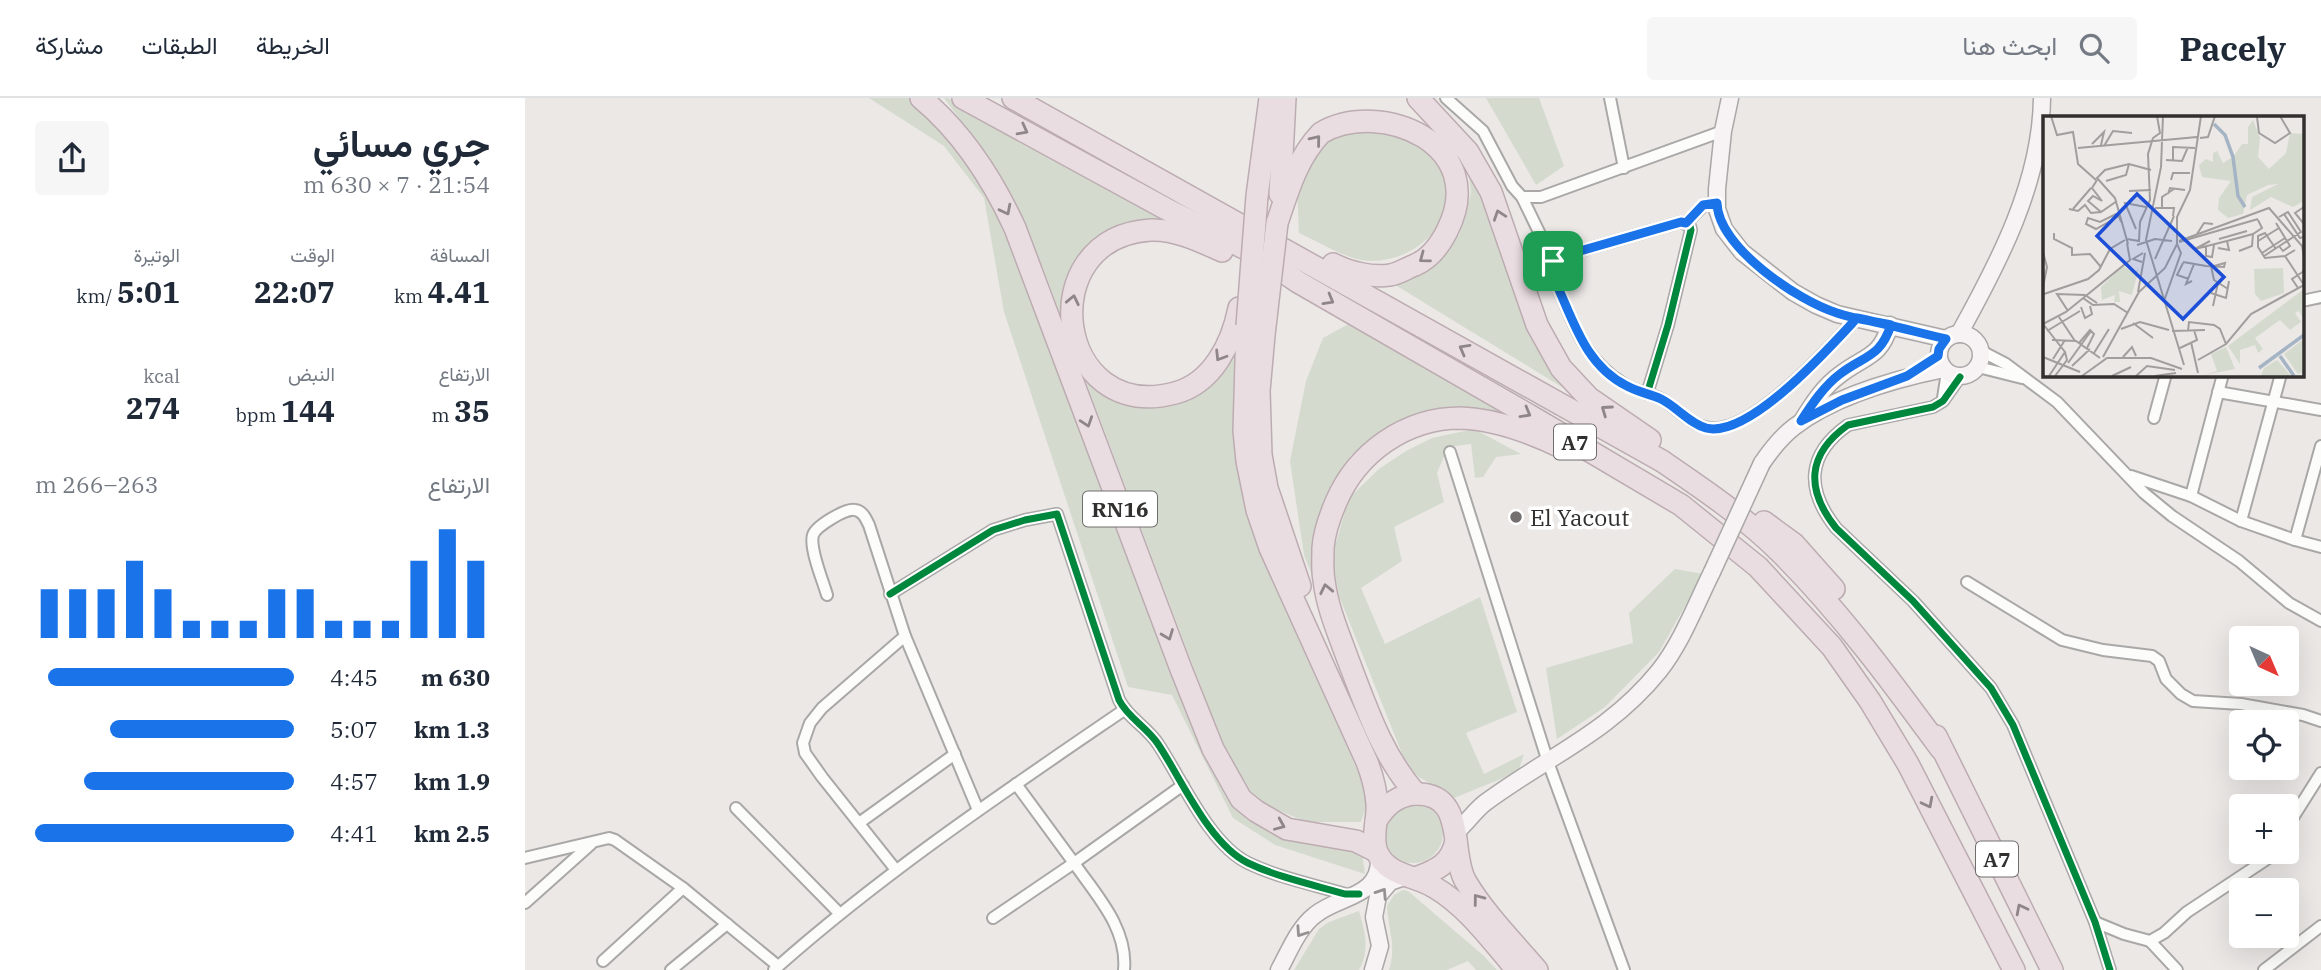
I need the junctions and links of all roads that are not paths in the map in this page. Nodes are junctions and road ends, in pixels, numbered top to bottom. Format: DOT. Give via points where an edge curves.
graph roads {
  1 [pos="921,98"];
  2 [pos="963,98"];
  3 [pos="1013,98"];
  4 [pos="1034,98"];
  5 [pos="1270,98"];
  6 [pos="1285,98"];
  7 [pos="1418,98"];
  8 [pos="1446,98"];
  9 [pos="1610,98"];
  10 [pos="1730,98"];
  11 [pos="2042,98"];
  12 [pos="1723,131"];
  13 [pos="1624,168"];
  14 [pos="1522,197"];
  15 [pos="1717,203"];
  16 [pos="1277,223"];
  17 [pos="1686,223"];
  18 [pos="1553,261"];
  19 [pos="1252,270"];
  20 [pos="1298,282"];
  21 [pos="1986,286"];
  22 [pos="2321,297"];
  23 [pos="2303,301"];
  24 [pos="1857,318"];
  25 [pos="1897,327"];
  26 [pos="1256,330"];
  27 [pos="1978,353"];
  28 [pos="1947,357"];
  29 [pos="2165,376"];
  30 [pos="2222,376"];
  31 [pos="2280,376"];
  32 [pos="2025,379"];
  33 [pos="2218,392"];
  34 [pos="1647,394"];
  35 [pos="2273,402"];
  36 [pos="2321,410"];
  37 [pos="2154,418"];
  38 [pos="1801,421"];
  39 [pos="2321,446"];
  40 [pos="1450,452"];
  41 [pos="2129,475"];
  42 [pos="2191,496"];
  43 [pos="2241,521"];
  44 [pos="2295,540"];
  45 [pos="2321,547"];
  46 [pos="1968,582"];
  47 [pos="890,594"];
  48 [pos="827,595"];
  49 [pos="2321,621"];
  50 [pos="905,636"];
  51 [pos="1124,710"];
  52 [pos="2321,722"];
  53 [pos="1941,749"];
  54 [pos="955,754"];
  55 [pos="1548,762"];
  56 [pos="1908,764"];
  57 [pos="1394,767"];
  58 [pos="2321,773"];
  59 [pos="1016,784"];
  60 [pos="1182,785"];
  61 [pos="1416,794"];
  62 [pos="1483,803"];
  63 [pos="736,808"];
  64 [pos="2299,808"];
  65 [pos="978,810"];
  66 [pos="1448,811"];
  67 [pos="1376,821"];
  68 [pos="859,823"];
  69 [pos="1456,834"];
  70 [pos="593,842"];
  71 [pos="1378,853"];
  72 [pos="525,858"];
  73 [pos="1074,863"];
  74 [pos="2259,864"];
  75 [pos="896,870"];
  76 [pos="1412,877"];
  77 [pos="1316,885"];
  78 [pos="683,888"];
  79 [pos="1359,894"];
  80 [pos="525,903"];
  81 [pos="1322,910"];
  82 [pos="839,913"];
  83 [pos="993,918"];
  84 [pos="2095,922"];
  85 [pos="727,924"];
  86 [pos="2321,926"];
  87 [pos="2150,941"];
  88 [pos="603,961"];
  89 [pos="776,968"];
  90 [pos="671,970"];
  91 [pos="1124,970"];
  92 [pos="1279,970"];
  93 [pos="1373,970"];
  94 [pos="1517,970"];
  95 [pos="1537,970"];
  96 [pos="1624,970"];
  97 [pos="2014,970"];
  98 [pos="2052,970"];
  99 [pos="2110,970"];
  100 [pos="2177,970"];
  101 [pos="2264,970"];
  1 -- 71 [label="highway, RN16, one-way" via="972,152 1011,220 1181,669 1213,749 1236,790 1256,811 1287,829 1356,841"];
  2 -- 20 [label="highway, A7, one-way" via="1258,255"];
  53 -- 3 [label="highway, A7, one-way" via="1834,610 1779,551 1706,491 1650,454"];
  16 -- 4 [label="highway, one-way" via="1294,173 1309,148 1344,117 1366,111 1405,116 1437,136 1451,158 1459,188 1455,215 1441,244 1420,263 1390,275 1362,274 1341,268"];
  5 -- 19 [label="highway, bridge"];
  6 -- 16 [label="highway"];
  53 -- 7 [label="highway, one-way" via="1930,719 1891,661 1794,544 1589,398 1561,368 1537,325 1491,192 1468,152"];
  8 -- 14 [label="street" via="1483,131"];
  9 -- 13 [label="street"];
  10 -- 12 [label="street"];
  11 -- 21 [label="street" via="2042,123 2029,182"];
  12 -- 13 [label="street"];
  12 -- 15 [label="street"];
  13 -- 14 [label="street" via="1541,197"];
  14 -- 18 [label="street"];
  15 -- 17 [label="street" via="1703,205"];
  15 -- 24 [label="street" via="1724,229 1742,252 1793,292"];
  16 -- 26 [label="highway, bridge"];
  17 -- 18 [label="street"];
  17 -- 34 [label="street" via="1691,230"];
  18 -- 34 [label="street" via="1554,279 1583,345 1614,378"];
  19 -- 20 [label="highway, one-way" via="1219,360 1200,381 1184,390 1158,396 1122,393 1097,376 1081,355 1070,323 1076,285 1095,253 1122,236 1153,230 1178,234"];
  19 -- 26 [label="highway, bridge"];
  20 -- 56 [label="highway, A7, one-way" via="1681,505 1758,567 1832,647"];
  21 -- 27 [label="street"];
  21 -- 28 [label="street"];
  22 -- 23 [label="street"];
  24 -- 25 [label="street"];
  24 -- 34 [label="street" via="1779,396 1734,423 1706,428"];
  25 -- 28 [label="street"];
  25 -- 38 [label="street" via="1874,353 1839,374"];
  26 -- 57 [label="highway" via="1259,427 1267,488 1298,581 1365,724"];
  26 -- 67 [label="highway" via="1244,431 1257,510 1269,548 1367,762 1376,796"];
  27 -- 28 [label="street"];
  27 -- 28 [label="street" via="1973,372"];
  27 -- 32 [label="street"];
  27 -- 32 [label="street" via="1998,359"];
  28 -- 38 [label="street"];
  28 -- 84 [label="street" via="1943,401 1924,410 1848,425 1829,439 1816,464 1819,503 1836,528 1913,601 2001,703"];
  29 -- 37 [label="street"];
  30 -- 33 [label="street"];
  31 -- 35 [label="street"];
  32 -- 41 [label="street" via="2069,412"];
  33 -- 35 [label="street"];
  33 -- 42 [label="street"];
  35 -- 36 [label="street"];
  35 -- 43 [label="street"];
  38 -- 55 [label="street, bridge" via="1762,463 1660,670 1618,714"];
  39 -- 44 [label="street"];
  40 -- 55 [label="street"];
  41 -- 42 [label="street"];
  41 -- 49 [label="street" via="2172,516 2239,561 2289,603"];
  42 -- 43 [label="street"];
  43 -- 44 [label="street"];
  44 -- 45 [label="street"];
  46 -- 52 [label="street" via="2062,640 2152,656 2166,679 2193,701 2241,704"];
  47 -- 48 [label="street" via="870,525 863,514 849,510 813,535"];
  47 -- 50 [label="street"];
  47 -- 51 [label="street" via="993,530 1057,514"];
  50 -- 54 [label="street"];
  50 -- 68 [label="street" via="823,708 805,732 805,753"];
  51 -- 59 [label="street"];
  51 -- 60 [label="street" via="1157,742"];
  98 -- 53 [label="highway, A7, one-way"];
  54 -- 65 [label="street"];
  54 -- 68 [label="street"];
  55 -- 62 [label="street"];
  55 -- 96 [label="street"];
  57 -- 56 [label="highway, one-way" via="1336,626 1324,581 1323,545 1345,482 1360,462 1388,439 1424,423 1460,418 1493,422 1546,440 1605,469 1746,565"];
  56 -- 97 [label="highway, A7, one-way"];
  57 -- 61 [label="highway"];
  58 -- 64 [label="street"];
  59 -- 65 [label="street"];
  59 -- 73 [label="street"];
  60 -- 73 [label="street"];
  60 -- 77 [label="street" via="1211,828 1246,862"];
  61 -- 66 [label="highway" via="1431,797"];
  61 -- 67 [label="highway" via="1392,802"];
  62 -- 66 [label="street"];
  62 -- 69 [label="street"];
  63 -- 82 [label="street"];
  65 -- 75 [label="street"];
  66 -- 69 [label="highway"];
  67 -- 71 [label="highway"];
  68 -- 75 [label="street"];
  69 -- 76 [label="highway" via="1448,861 1437,870"];
  95 -- 69 [label="highway, one-way" via="1464,879"];
  70 -- 72 [label="street"];
  70 -- 78 [label="street" via="615,840"];
  70 -- 80 [label="street"];
  71 -- 76 [label="highway, RN16" via="1391,869"];
  71 -- 79 [label="street" via="1378,872"];
  73 -- 83 [label="street"];
  73 -- 91 [label="street" via="1116,923 1124,949"];
  74 -- 87 [label="street"];
  75 -- 82 [label="street"];
  93 -- 76 [label="street, one-way" via="1380,946 1376,902 1390,882"];
  76 -- 94 [label="highway, RN16" via="1442,892 1470,916"];
  77 -- 79 [label="street"];
  77 -- 81 [label="street" via="1325,900"];
  78 -- 85 [label="street"];
  78 -- 88 [label="street"];
  79 -- 81 [label="street"];
  81 -- 92 [label="street, one-way" via="1306,924"];
  82 -- 89 [label="street"];
  84 -- 87 [label="street"];
  84 -- 99 [label="street"];
  85 -- 89 [label="street"];
  85 -- 90 [label="street"];
  86 -- 101 [label="street"];
  87 -- 100 [label="street"];
}
